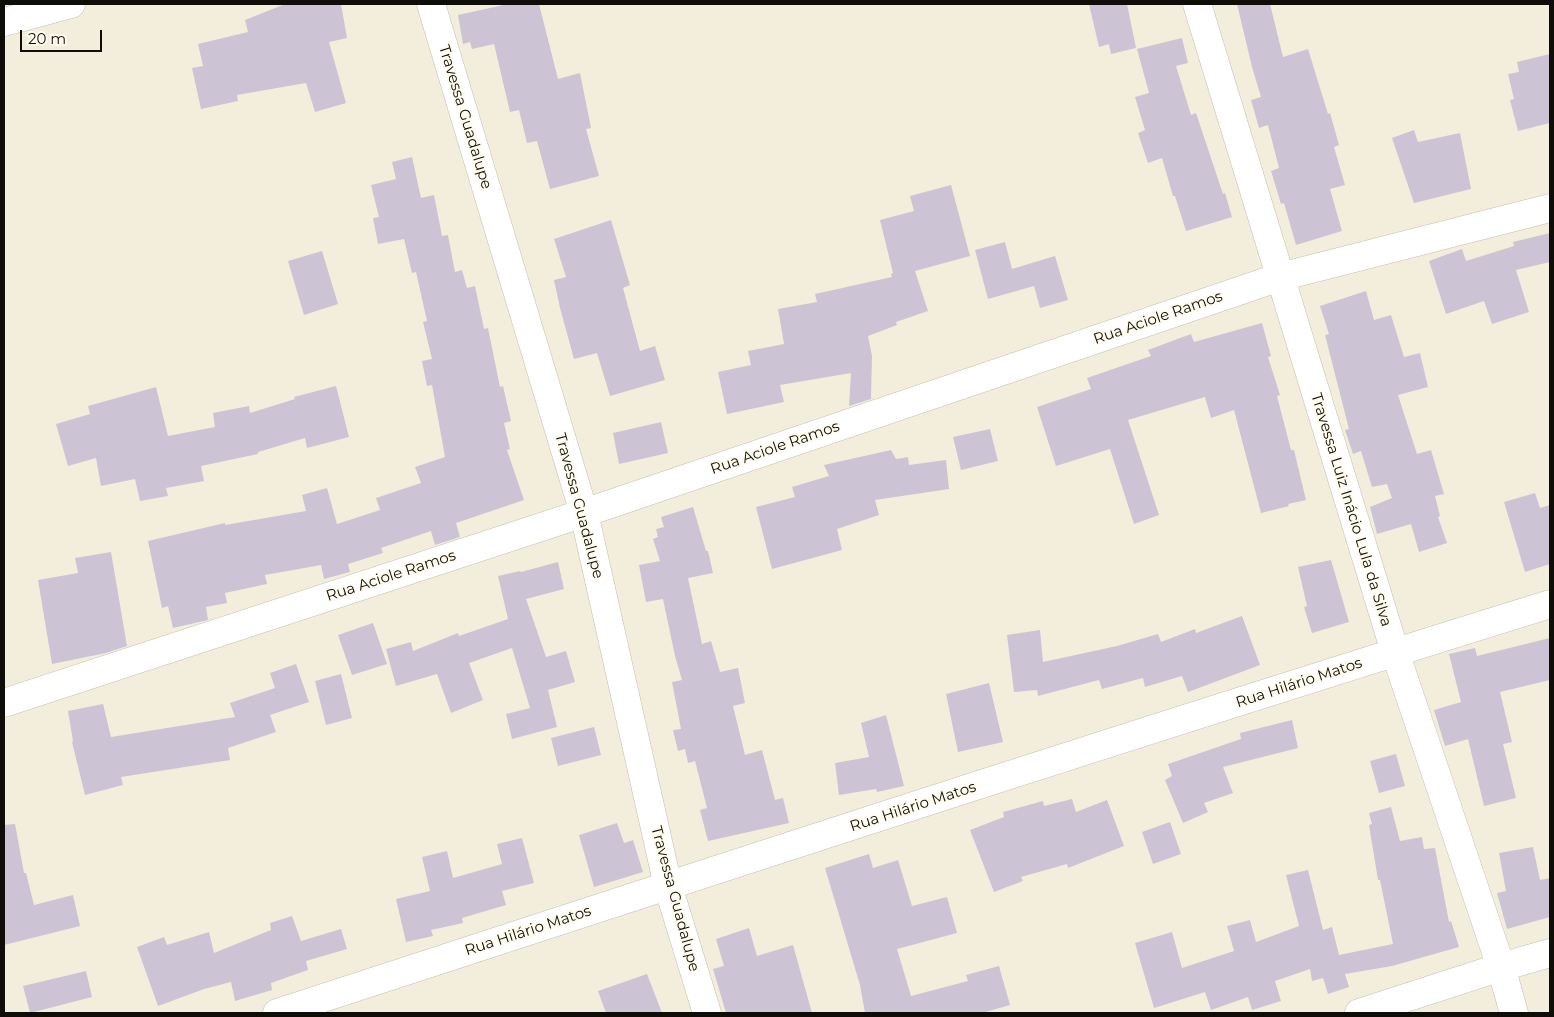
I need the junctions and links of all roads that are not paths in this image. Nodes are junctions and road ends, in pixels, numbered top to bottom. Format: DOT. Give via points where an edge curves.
graph roads {
  1 [pos="71,4"];
  2 [pos="431,4"];
  3 [pos="1197,4"];
  4 [pos="4,22"];
  5 [pos="1550,208"];
  6 [pos="1280,277"];
  7 [pos="584,513"];
  8 [pos="1550,604"];
  9 [pos="1395,652"];
  10 [pos="4,703"];
  11 [pos="668,886"];
  12 [pos="1550,953"];
  13 [pos="1501,967"];
  14 [pos="277,1013"];
  15 [pos="707,1013"];
  16 [pos="1359,1013"];
  17 [pos="1514,1013"];
  1 -- 4 [label="street"];
  2 -- 7 [label="street, Travessa Guadalupe"];
  3 -- 6 [label="street, Travessa Luiz Inácio Lula da Silva"];
  5 -- 6 [label="street, Rua Aciole Ramos"];
  6 -- 7 [label="street, Rua Aciole Ramos"];
  6 -- 9 [label="street, Travessa Luiz Inácio Lula da Silva"];
  7 -- 10 [label="street, Rua Aciole Ramos"];
  7 -- 11 [label="street, Travessa Guadalupe"];
  8 -- 9 [label="street, Rua Hilário Matos"];
  9 -- 11 [label="street, Rua Hilário Matos"];
  9 -- 13 [label="street, Travessa Luiz Inácio Lula da Silva"];
  11 -- 14 [label="street, Rua Hilário Matos"];
  11 -- 15 [label="street, Travessa Guadalupe"];
  12 -- 13 [label="street"];
  13 -- 16 [label="street"];
  13 -- 17 [label="street, Travessa Luiz Inácio Lula da Silva"];
}
